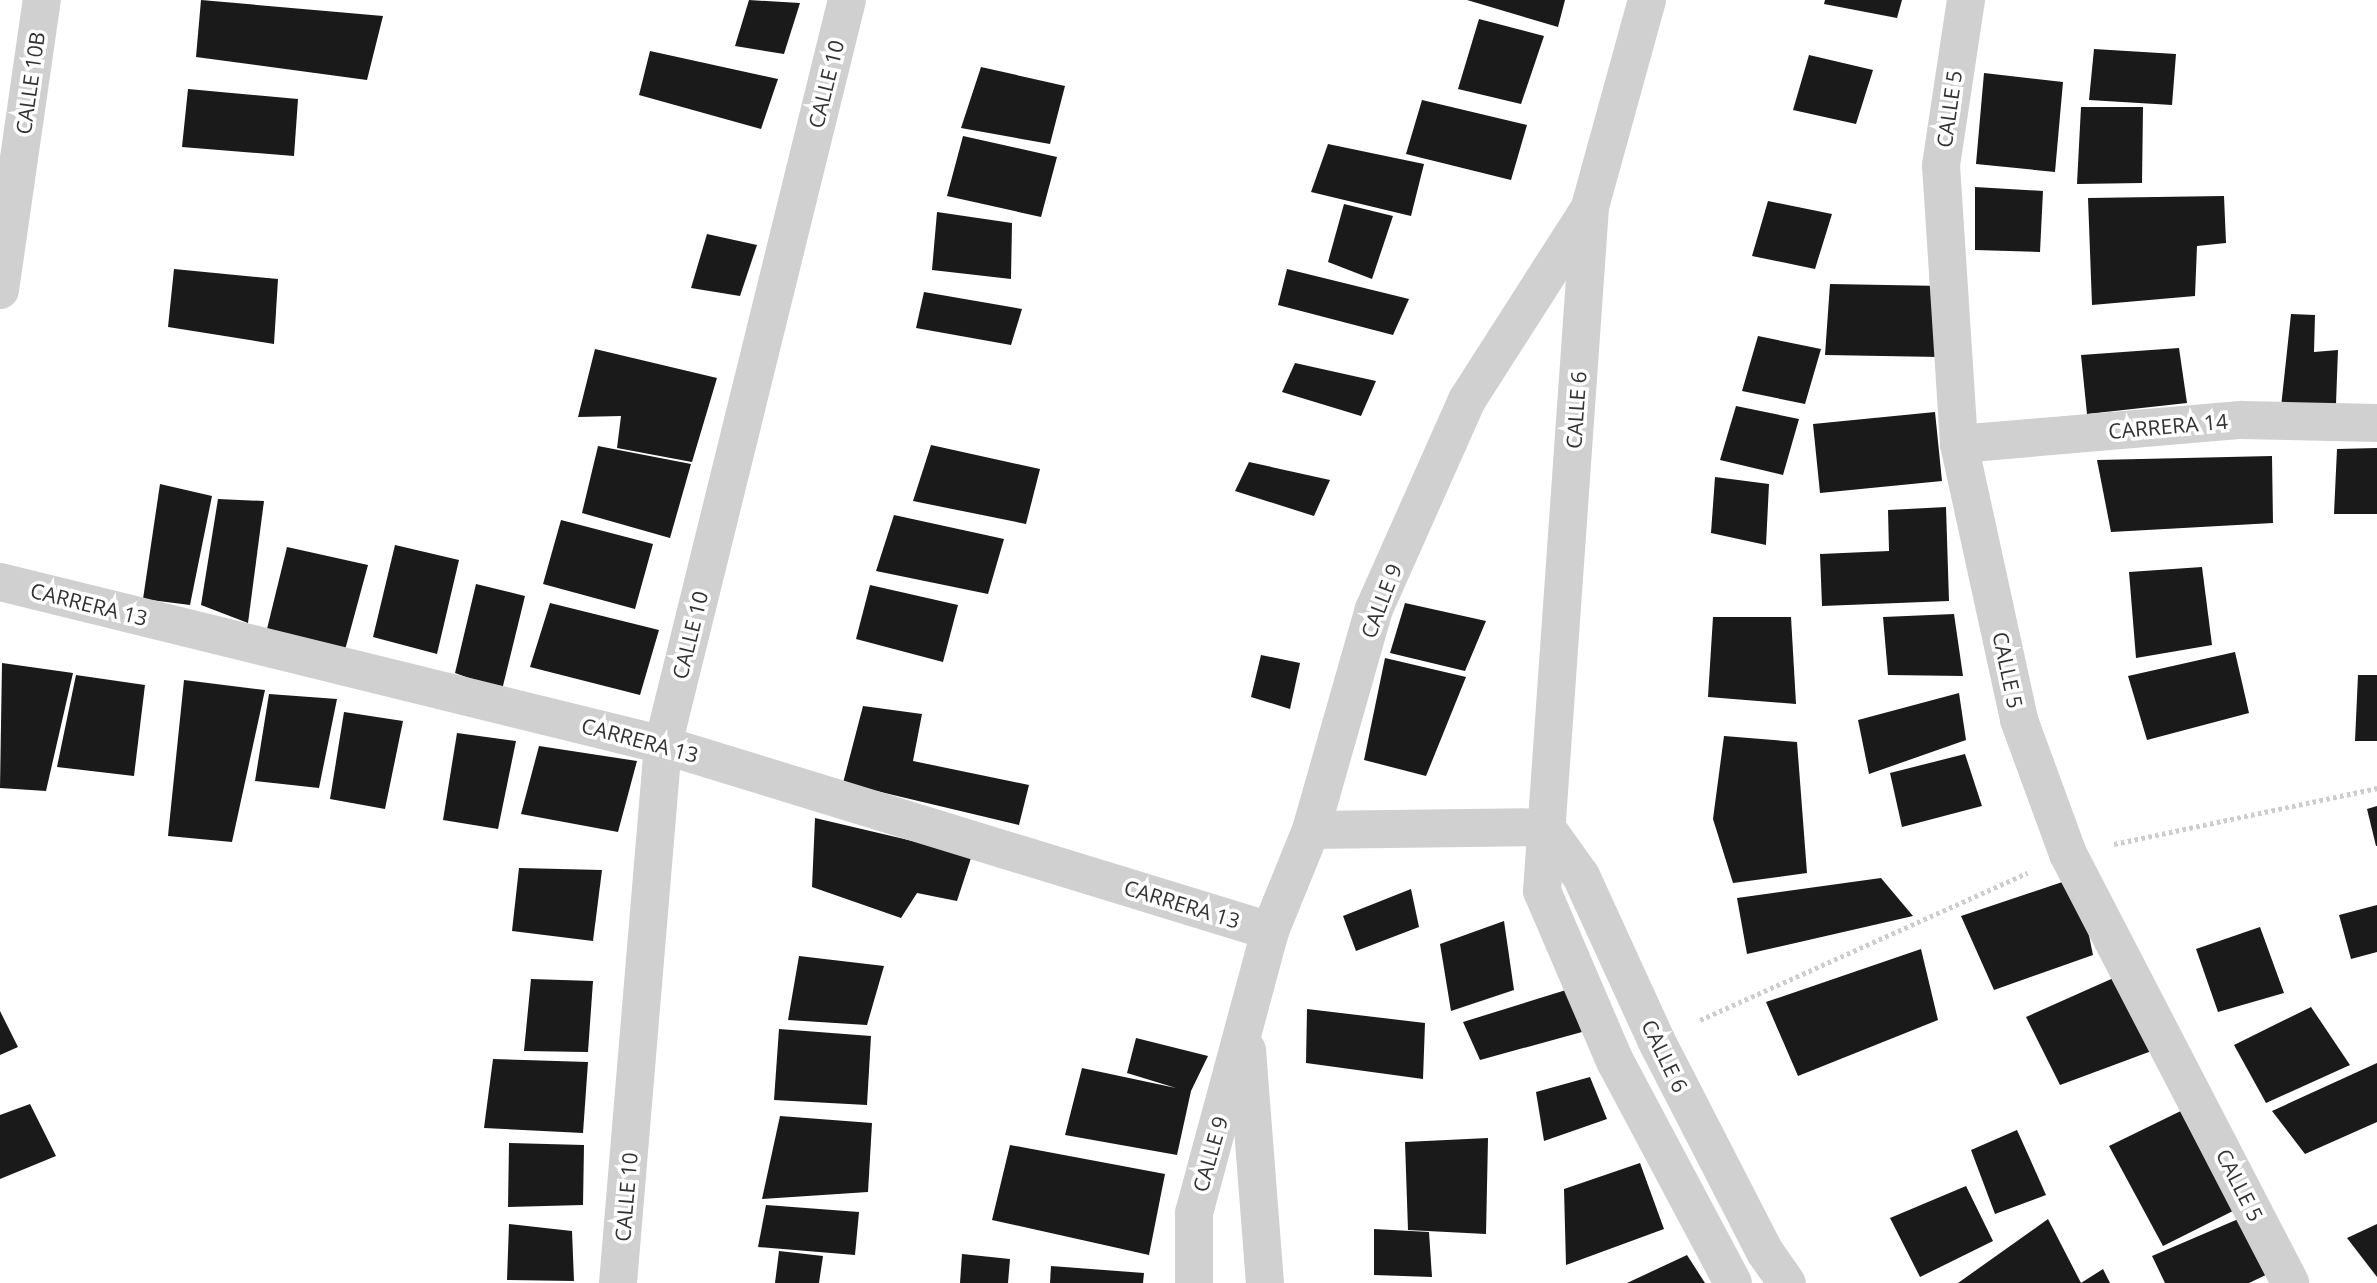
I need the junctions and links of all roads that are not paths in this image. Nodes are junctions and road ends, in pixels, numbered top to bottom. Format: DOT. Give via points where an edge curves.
graph roads {
  1 [pos="42,0"];
  2 [pos="847,0"];
  3 [pos="1647,0"];
  4 [pos="1966,0"];
  5 [pos="1590,207"];
  6 [pos="0,290"];
  7 [pos="2377,423"];
  8 [pos="1959,444"];
  9 [pos="0,582"];
  10 [pos="663,745"];
  11 [pos="1546,827"];
  12 [pos="1311,830"];
  13 [pos="1270,931"];
  14 [pos="1245,1027"];
  15 [pos="618,1283"];
  16 [pos="1194,1283"];
  17 [pos="1265,1283"];
  18 [pos="1733,1283"];
  19 [pos="1787,1283"];
  20 [pos="2290,1283"];
  1 -- 6 [label="street, CALLE 10B"];
  2 -- 10 [label="street, CALLE 10"];
  3 -- 5 [label="street, CALLE 6"];
  4 -- 8 [label="street, CALLE 5" via="1941,165"];
  5 -- 11 [label="street, CALLE 6"];
  5 -- 12 [label="street, CALLE 9" via="1456,425 1374,609"];
  7 -- 8 [label="street, CARRERA 14" via="2241,419"];
  8 -- 20 [label="street, CALLE 5" via="2019,720 2068,854"];
  9 -- 10 [label="street, CARRERA 13"];
  10 -- 13 [label="street, CARRERA 13"];
  10 -- 15 [label="street, CALLE 10"];
  11 -- 12 [label="street"];
  11 -- 18 [label="street, CALLE 6" via="1542,891 1615,1061"];
  11 -- 19 [label="street, CALLE 6" via="1581,876 1656,1040 1766,1252"];
  12 -- 13 [label="street, CALLE 9"];
  13 -- 14 [label="street, CALLE 9"];
  14 -- 16 [label="street, CALLE 9" via="1194,1213"];
  14 -- 17 [label="street, CALLE 9"];
}
